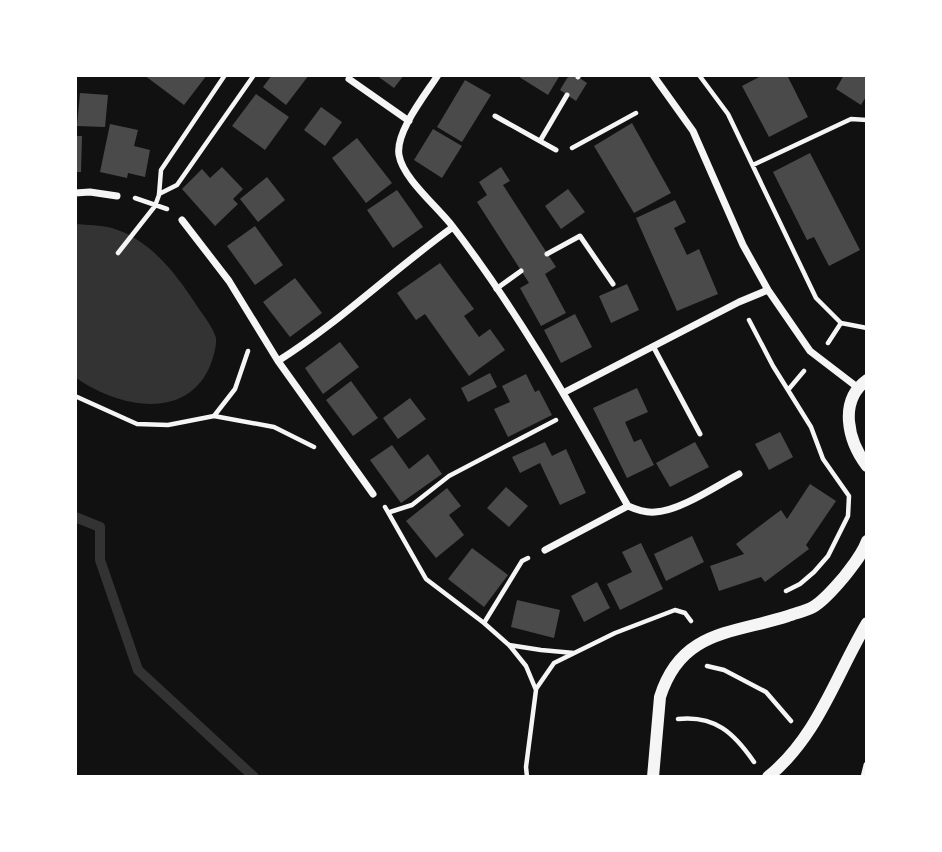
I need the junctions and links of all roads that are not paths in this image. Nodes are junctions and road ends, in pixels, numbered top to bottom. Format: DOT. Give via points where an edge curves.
graph roads {
  1 [pos="438,75"];
  2 [pos="653,75"];
  3 [pos="349,79"];
  4 [pos="567,94"];
  5 [pos="495,116"];
  6 [pos="408,121"];
  7 [pos="540,141"];
  8 [pos="556,150"];
  9 [pos="75,193"];
  10 [pos="117,196"];
  11 [pos="182,220"];
  12 [pos="453,227"];
  13 [pos="547,254"];
  14 [pos="522,271"];
  15 [pos="613,284"];
  16 [pos="496,289"];
  17 [pos="768,290"];
  18 [pos="653,345"];
  19 [pos="278,361"];
  20 [pos="862,384"];
  21 [pos="563,393"];
  22 [pos="700,434"];
  23 [pos="867,466"];
  24 [pos="739,474"];
  25 [pos="373,494"];
  26 [pos="628,506"];
  27 [pos="867,541"];
  28 [pos="545,550"];
  29 [pos="867,623"];
  30 [pos="867,765"];
  31 [pos="653,777"];
  32 [pos="768,777"];
  33 [pos="864,777"];
  1 -- 6 [label="street"];
  2 -- 17 [label="street" via="693,131"];
  3 -- 6 [label="street"];
  4 -- 7 [label="lane"];
  5 -- 7 [label="lane"];
  6 -- 12 [label="street" via="398,154 405,171"];
  7 -- 8 [label="lane"];
  9 -- 10 [label="street"];
  11 -- 19 [label="street" via="229,281"];
  12 -- 16 [label="street"];
  12 -- 19 [label="street"];
  13 -- 15 [label="lane" via="579,236"];
  14 -- 16 [label="lane"];
  16 -- 21 [label="street"];
  17 -- 18 [label="street"];
  17 -- 20 [label="street" via="810,351"];
  18 -- 21 [label="street"];
  18 -- 22 [label="lane"];
  19 -- 25 [label="street"];
  20 -- 23 [label="street" via="849,400 848,422"];
  21 -- 26 [label="street"];
  24 -- 26 [label="street" via="658,512"];
  26 -- 28 [label="street"];
  27 -- 31 [label="street" via="838,584 813,607 719,634 680,659 664,686"];
  29 -- 32 [label="street" via="807,736"];
  30 -- 33 [label="street"];
}
